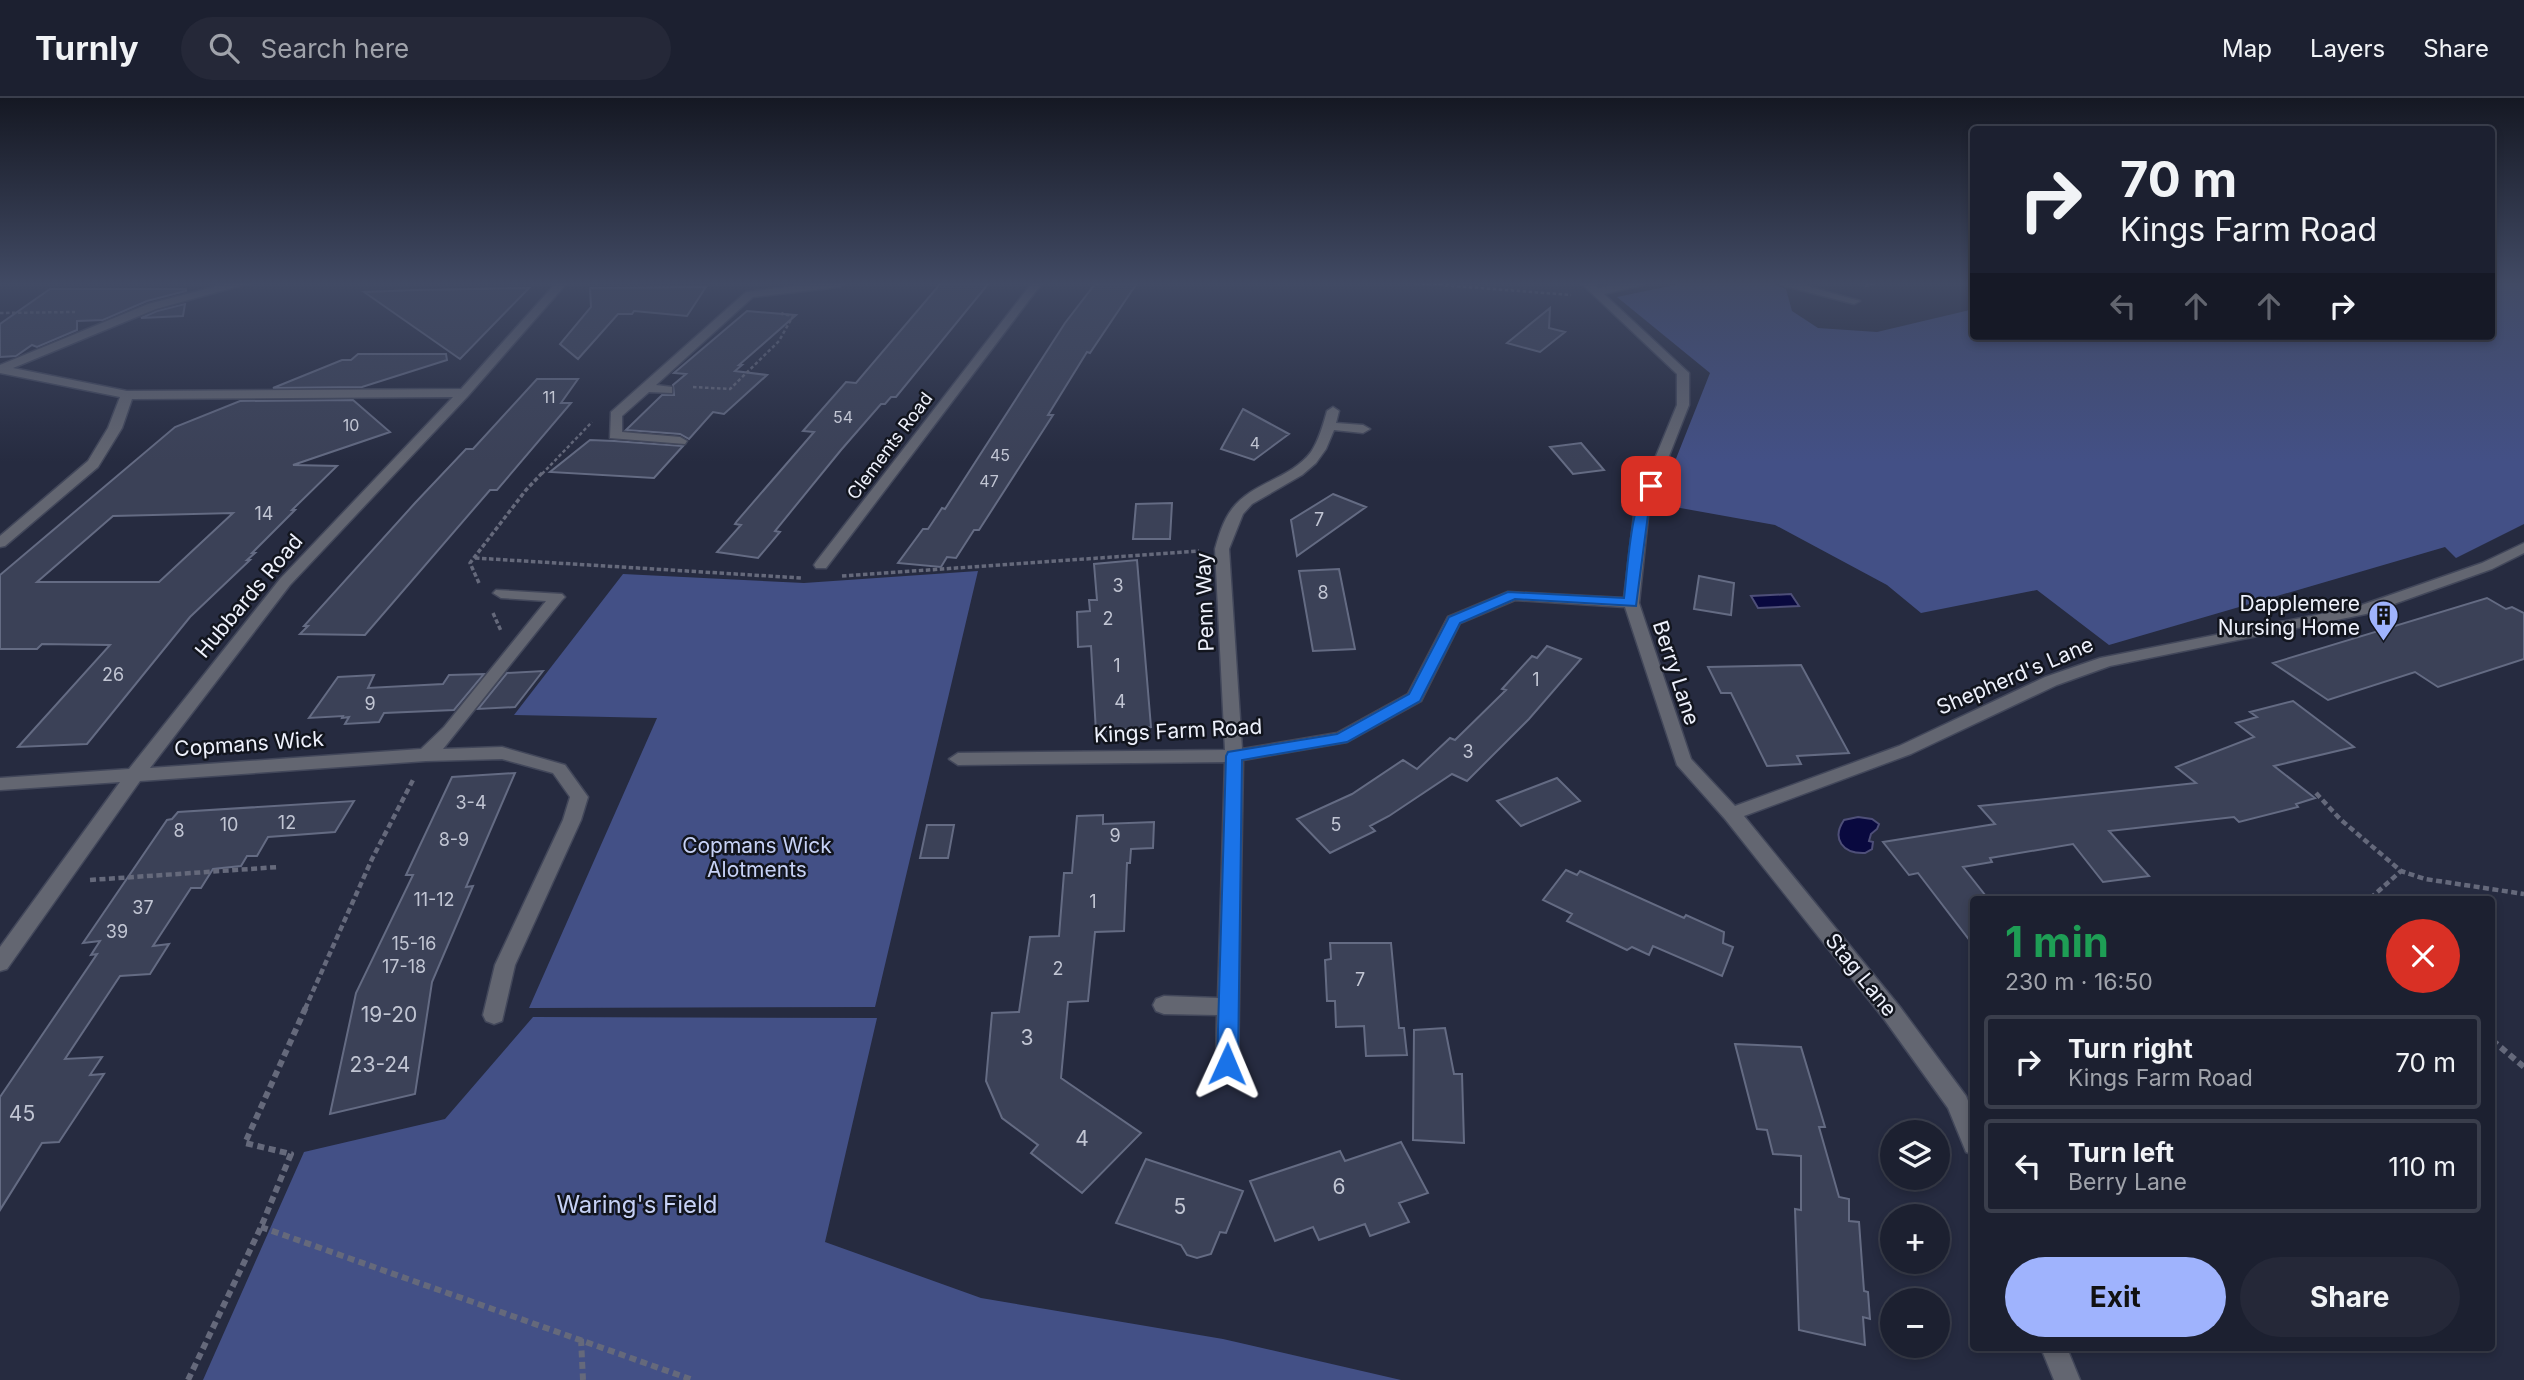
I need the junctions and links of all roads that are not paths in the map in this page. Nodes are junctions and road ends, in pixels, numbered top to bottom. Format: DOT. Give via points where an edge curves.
graph roads {
  1 [pos="65,343"];
  2 [pos="509,343"];
  3 [pos="692,343"];
  4 [pos="991,343"];
  5 [pos="1649,343"];
  6 [pos="0,369"];
  7 [pos="646,388"];
  8 [pos="668,390"];
  9 [pos="464,393"];
  10 [pos="127,395"];
  11 [pos="1363,429"];
  12 [pos="680,441"];
  13 [pos="0,543"];
  14 [pos="2524,547"];
  15 [pos="821,565"];
  16 [pos="501,593"];
  17 [pos="1631,603"];
  18 [pos="426,755"];
  19 [pos="1234,756"];
  20 [pos="958,759"];
  21 [pos="135,775"];
  22 [pos="0,784"];
  23 [pos="1732,814"];
  24 [pos="0,962"];
  25 [pos="1164,1005"];
  26 [pos="1228,1007"];
  27 [pos="494,1015"];
  28 [pos="1227,1064"];
  29 [pos="1970,1134"];
  30 [pos="2055,1351"];
  31 [pos="2067,1380"];
  1 -- 6 [label="street"];
  2 -- 9 [label="street, Hubbards Road"];
  3 -- 7 [label="street"];
  4 -- 15 [label="street, Clements Road"];
  5 -- 17 [label="street, Berry Lane" via="1683,376 1683,405 1642,507"];
  6 -- 10 [label="street"];
  7 -- 8 [label="street"];
  7 -- 12 [label="street" via="616,415 615,435"];
  9 -- 10 [label="street"];
  9 -- 21 [label="street, Hubbards Road" via="285,582"];
  10 -- 13 [label="street" via="115,428 93,464"];
  11 -- 19 [label="street, Penn Way" via="1331,418 1324,442 1312,460 1241,506 1227,526 1222,549"];
  14 -- 23 [label="street, Shepherd's Lane" via="2487,566 2360,611 2106,662 2051,681 1905,750"];
  16 -- 18 [label="street" via="557,597 450,732"];
  17 -- 19 [label="street, Kings Farm Road" via="1513,595 1454,620 1415,698 1341,738"];
  17 -- 23 [label="street, Berry Lane" via="1683,761"];
  18 -- 21 [label="street, Copmans Wick"];
  18 -- 27 [label="street, Copmans Wick" via="502,752 559,769 579,797 505,965"];
  19 -- 20 [label="street, Kings Farm Road"];
  19 -- 26 [label="street, Penn Way"];
  21 -- 22 [label="street, Copmans Wick"];
  21 -- 24 [label="street, Hubbards Road"];
  23 -- 29 [label="street, Stag Lane" via="1892,1013 1958,1103"];
  25 -- 26 [label="street"];
  26 -- 28 [label="street, Penn Way"];
  30 -- 31 [label="street"];
}
